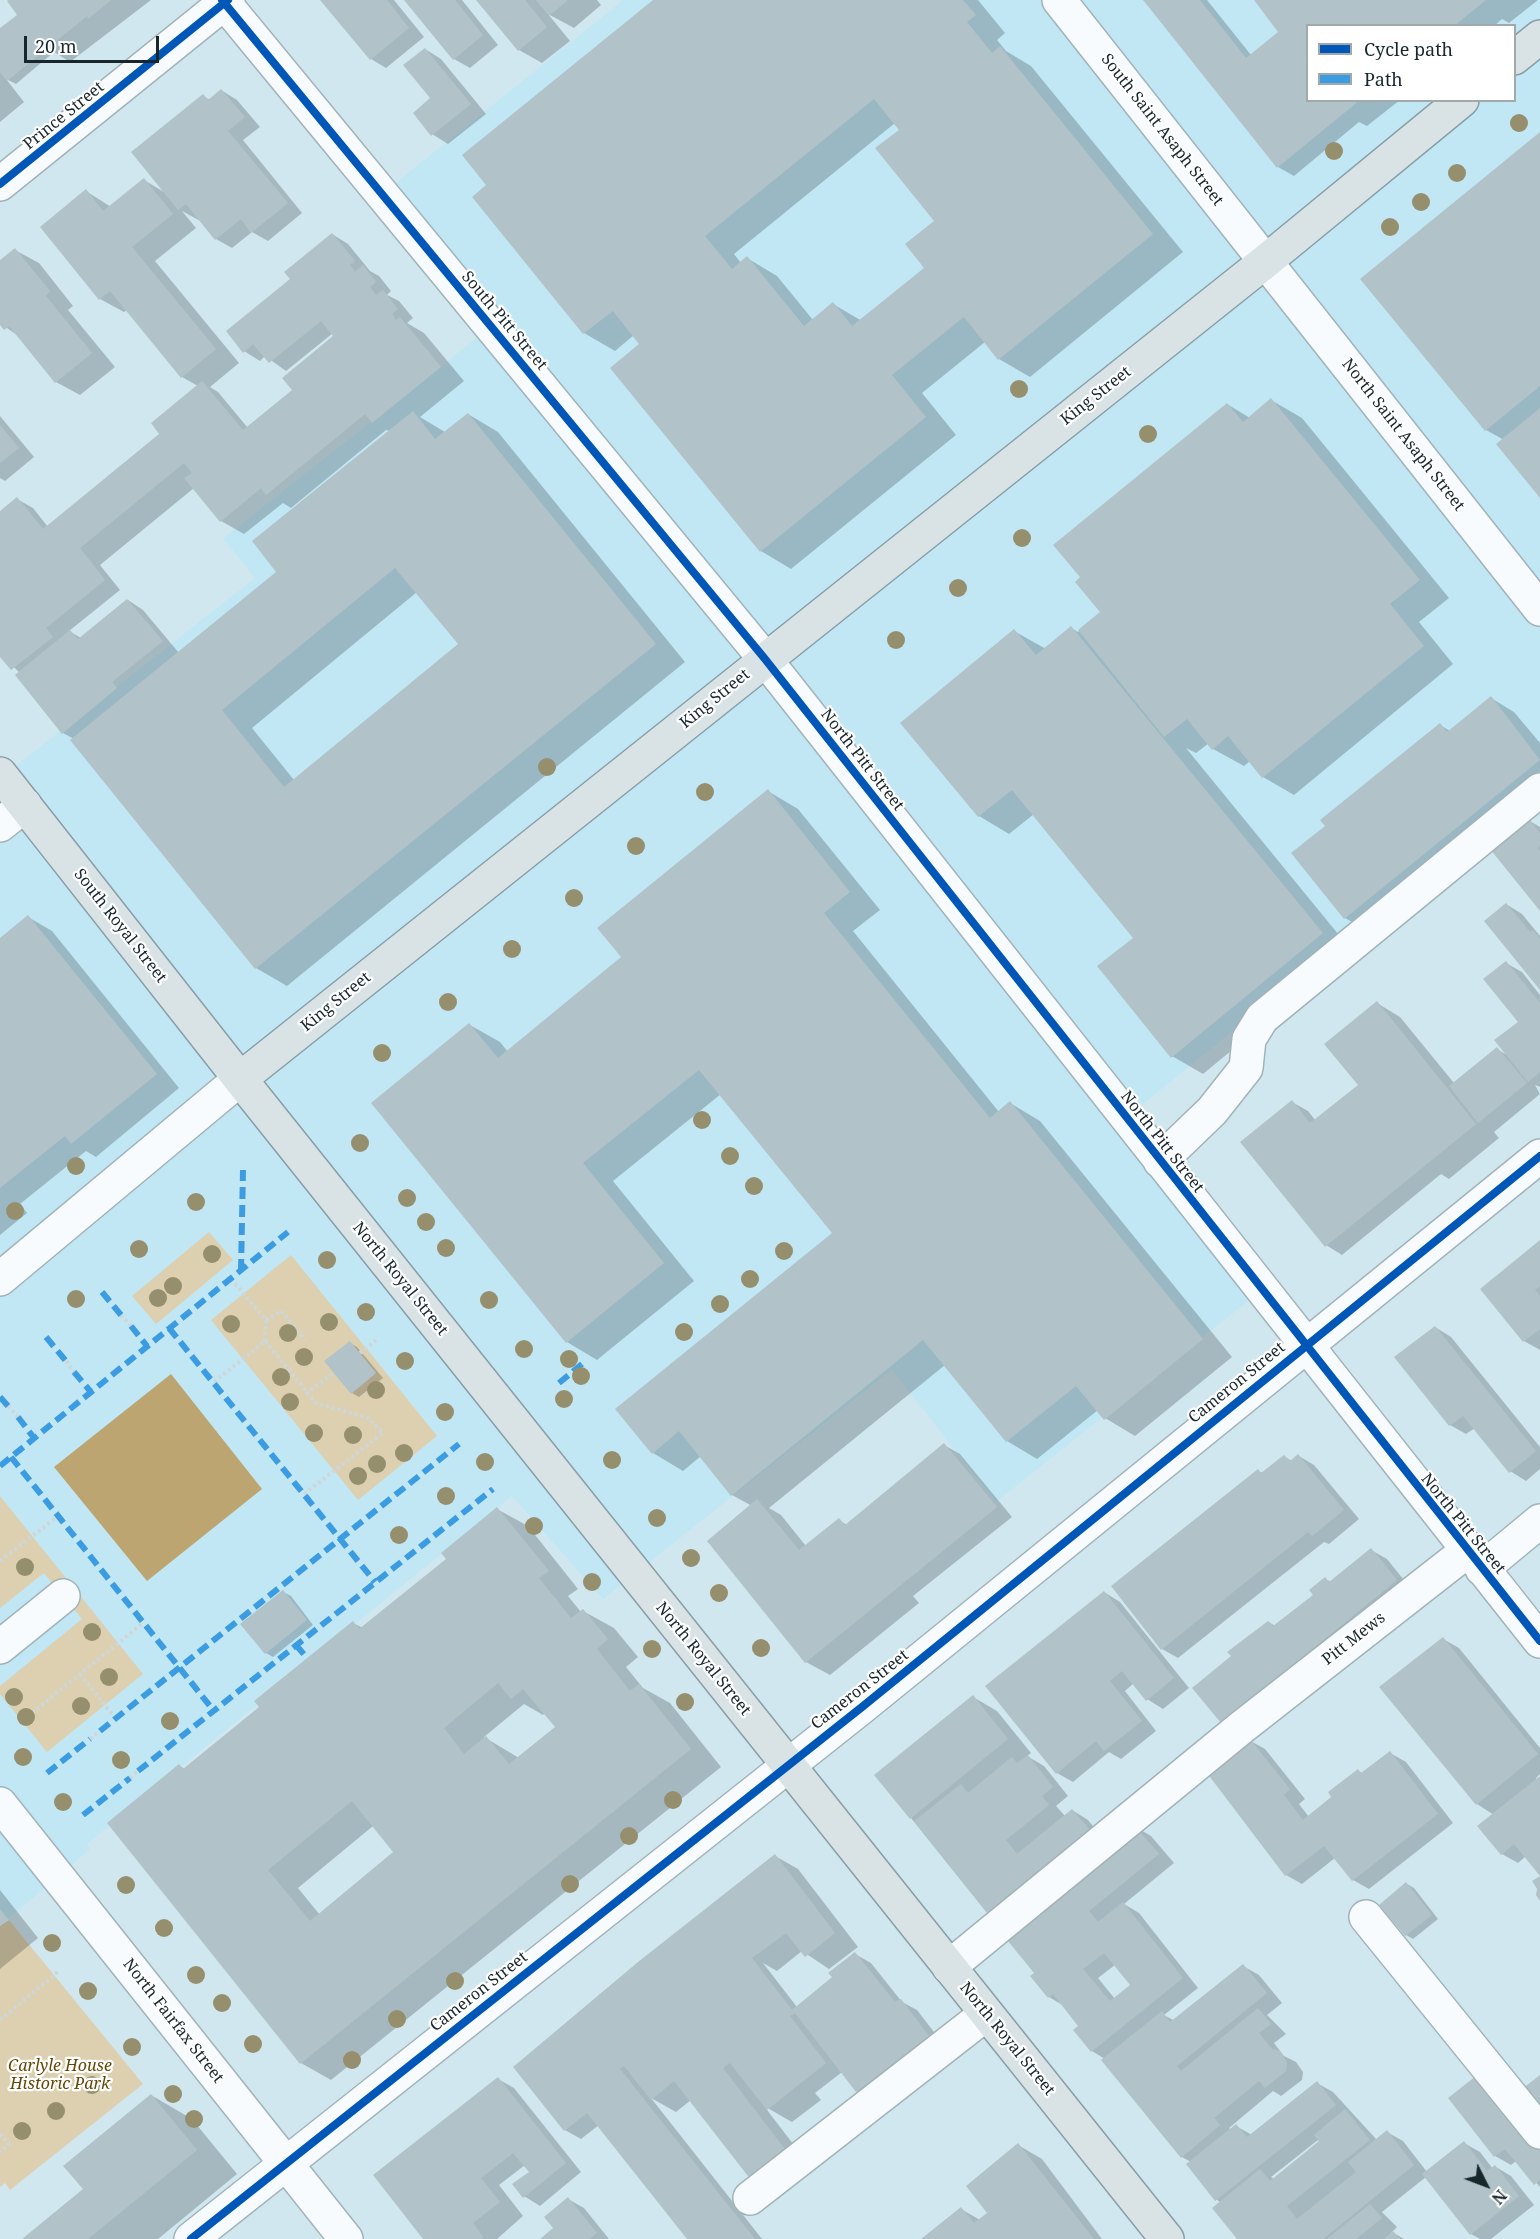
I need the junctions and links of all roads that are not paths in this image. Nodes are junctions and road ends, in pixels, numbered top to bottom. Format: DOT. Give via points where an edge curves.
graph roads {
  1 [pos="1059,0"];
  2 [pos="225,1"];
  3 [pos="1540,37"];
  4 [pos="1516,57"];
  5 [pos="1460,102"];
  6 [pos="0,184"];
  7 [pos="1266,261"];
  8 [pos="1537,598"];
  9 [pos="765,659"];
  10 [pos="0,774"];
  11 [pos="1540,790"];
  12 [pos="12,815"];
  13 [pos="240,1079"];
  14 [pos="1540,1156"];
  15 [pos="1160,1161"];
  16 [pos="0,1279"];
  17 [pos="1305,1345"];
  18 [pos="1540,1521"];
  19 [pos="1474,1560"];
  20 [pos="63,1596"];
  21 [pos="1540,1641"];
  22 [pos="0,1647"];
  23 [pos="787,1765"];
  24 [pos="0,1804"];
  25 [pos="1366,1917"];
  26 [pos="949,1967"];
  27 [pos="986,2014"];
  28 [pos="1540,2132"];
  29 [pos="285,2163"];
  30 [pos="750,2198"];
  31 [pos="191,2239"];
  32 [pos="346,2239"];
  33 [pos="1167,2239"];
  1 -- 7 [label="street, South Saint Asaph Street"];
  2 -- 6 [label="street, Prince Street"];
  2 -- 9 [label="street, South Pitt Street"];
  3 -- 4 [label="main road"];
  5 -- 7 [label="main road, King Street"];
  7 -- 8 [label="street, North Saint Asaph Street"];
  7 -- 9 [label="main road, King Street"];
  9 -- 13 [label="main road, King Street"];
  9 -- 15 [label="street, North Pitt Street"];
  10 -- 12 [label="main road, South Royal Street"];
  11 -- 15 [label="street" via="1262,1018 1249,1039 1246,1068 1212,1111"];
  12 -- 13 [label="main road, South Royal Street"];
  13 -- 16 [label="street, King Street"];
  13 -- 23 [label="main road, North Royal Street"];
  14 -- 17 [label="street, Cameron Street"];
  15 -- 17 [label="street, North Pitt Street"];
  17 -- 19 [label="street, North Pitt Street"];
  17 -- 23 [label="street, Cameron Street"];
  18 -- 19 [label="street, Pitt Mews"];
  19 -- 21 [label="street, North Pitt Street"];
  19 -- 26 [label="street, Pitt Mews" via="1242,1727"];
  20 -- 22 [label="street"];
  23 -- 26 [label="main road, North Royal Street"];
  23 -- 29 [label="street, Cameron Street"];
  24 -- 29 [label="street, North Fairfax Street"];
  25 -- 28 [label="street"];
  26 -- 27 [label="main road, North Royal Street"];
  27 -- 30 [label="street"];
  27 -- 33 [label="main road, North Royal Street"];
  29 -- 31 [label="street, Cameron Street"];
  29 -- 32 [label="street, North Fairfax Street"];
}
